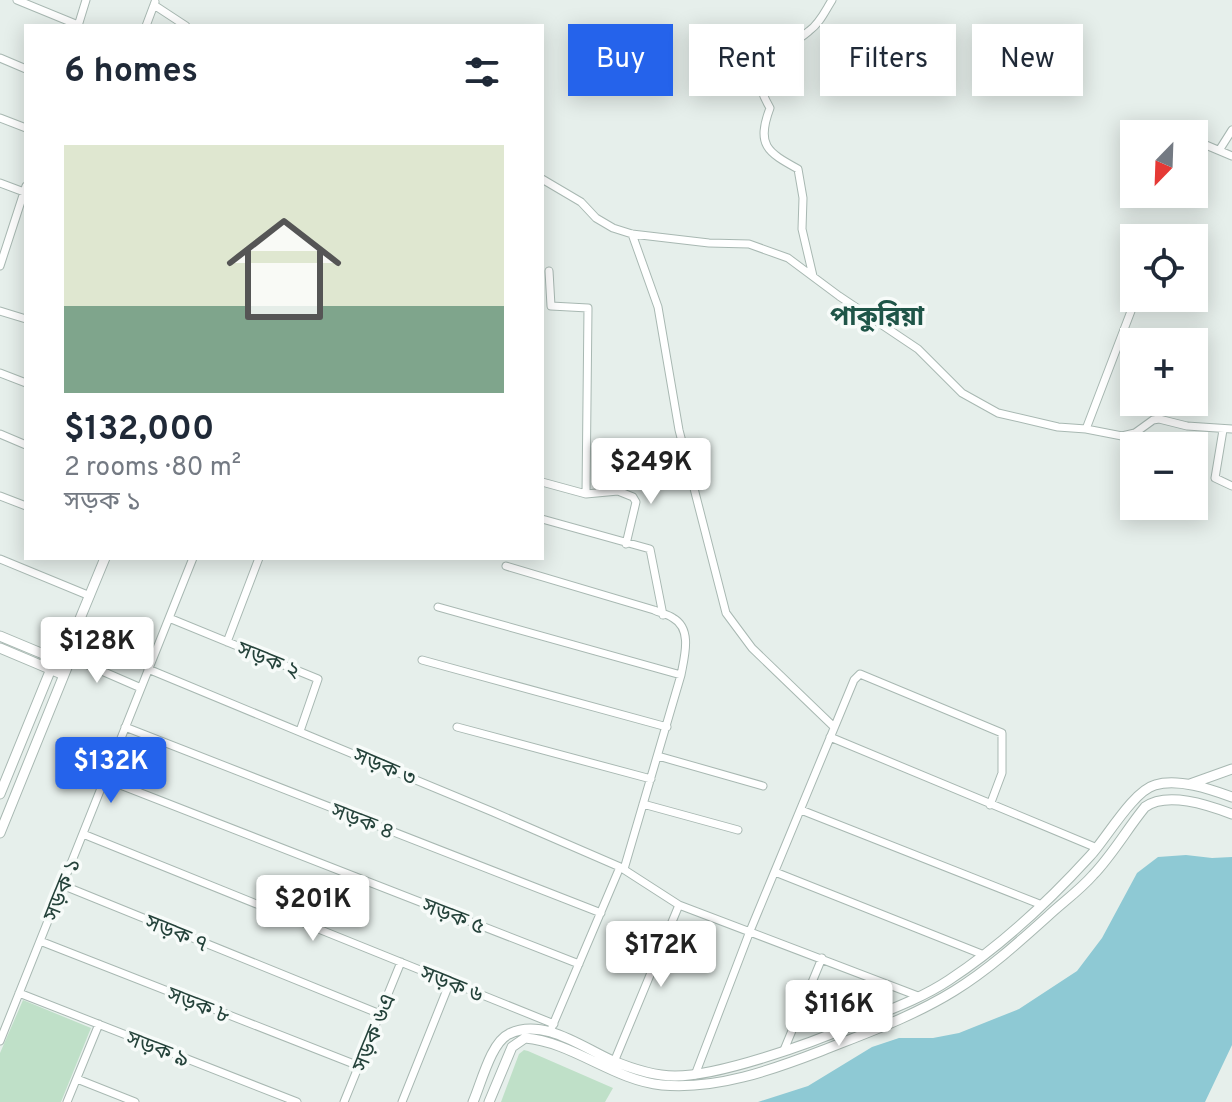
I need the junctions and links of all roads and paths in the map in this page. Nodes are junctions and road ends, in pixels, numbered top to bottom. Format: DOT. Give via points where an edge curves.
graph roads {
  1 [pos="17,0"];
  2 [pos="86,0"];
  3 [pos="832,0"];
  4 [pos="155,2"];
  5 [pos="31,3"];
  6 [pos="74,24"];
  7 [pos="79,24"];
  8 [pos="147,24"];
  9 [pos="183,24"];
  10 [pos="0,58"];
  11 [pos="24,68"];
  12 [pos="0,118"];
  13 [pos="24,127"];
  14 [pos="1232,130"];
  15 [pos="1208,145"];
  16 [pos="1220,149"];
  17 [pos="1232,156"];
  18 [pos="544,180"];
  19 [pos="0,183"];
  20 [pos="24,189"];
  21 [pos="24,191"];
  22 [pos="632,234"];
  23 [pos="4,241"];
  24 [pos="0,266"];
  25 [pos="549,271"];
  26 [pos="813,276"];
  27 [pos="0,311"];
  28 [pos="1131,312"];
  29 [pos="24,318"];
  30 [pos="0,373"];
  31 [pos="24,382"];
  32 [pos="1086,429"];
  33 [pos="1232,429"];
  34 [pos="1223,430"];
  35 [pos="0,434"];
  36 [pos="24,444"];
  37 [pos="544,483"];
  38 [pos="1232,486"];
  39 [pos="586,494"];
  40 [pos="0,496"];
  41 [pos="24,505"];
  42 [pos="544,520"];
  43 [pos="626,544"];
  44 [pos="0,559"];
  45 [pos="104,560"];
  46 [pos="192,560"];
  47 [pos="258,560"];
  48 [pos="506,566"];
  49 [pos="90,596"];
  50 [pos="438,607"];
  51 [pos="663,615"];
  52 [pos="169,618"];
  53 [pos="0,636"];
  54 [pos="227,642"];
  55 [pos="0,648"];
  56 [pos="422,660"];
  57 [pos="61,664"];
  58 [pos="148,669"];
  59 [pos="681,675"];
  60 [pos="141,688"];
  61 [pos="125,727"];
  62 [pos="457,727"];
  63 [pos="667,727"];
  64 [pos="834,727"];
  65 [pos="300,731"];
  66 [pos="830,737"];
  67 [pos="658,756"];
  68 [pos="1232,769"];
  69 [pos="105,779"];
  70 [pos="651,779"];
  71 [pos="1185,785"];
  72 [pos="763,786"];
  73 [pos="0,794"];
  74 [pos="1232,797"];
  75 [pos="643,804"];
  76 [pos="990,805"];
  77 [pos="801,810"];
  78 [pos="1232,814"];
  79 [pos="2,820"];
  80 [pos="738,830"];
  81 [pos="0,833"];
  82 [pos="83,834"];
  83 [pos="1097,848"];
  84 [pos="622,868"];
  85 [pos="775,872"];
  86 [pos="62,885"];
  87 [pos="679,905"];
  88 [pos="1042,905"];
  89 [pos="601,913"];
  90 [pos="750,931"];
  91 [pos="40,941"];
  92 [pos="984,955"];
  93 [pos="822,958"];
  94 [pos="401,962"];
  95 [pos="579,964"];
  96 [pos="450,982"];
  97 [pos="19,993"];
  98 [pos="918,996"];
  99 [pos="521,1011"];
  100 [pos="380,1014"];
  101 [pos="99,1024"];
  102 [pos="552,1028"];
  103 [pos="516,1037"];
  104 [pos="0,1041"];
  105 [pos="784,1050"];
  106 [pos="614,1062"];
  107 [pos="359,1066"];
  108 [pos="695,1075"];
  109 [pos="77,1079"];
  110 [pos="67,1102"];
  111 [pos="135,1102"];
  112 [pos="297,1102"];
  113 [pos="344,1102"];
  114 [pos="402,1102"];
  115 [pos="473,1102"];
  116 [pos="489,1102"];
  1 -- 5 [label="street"];
  2 -- 7 [label="street"];
  3 -- 26 [label="street" via="819,23 769,57 761,73 761,93 770,108 762,128 764,140 798,169 802,229"];
  4 -- 8 [label="street"];
  4 -- 9 [label="street"];
  5 -- 6 [label="street"];
  10 -- 11 [label="street"];
  12 -- 13 [label="street"];
  14 -- 16 [label="street"];
  15 -- 16 [label="street"];
  16 -- 17 [label="street"];
  18 -- 22 [label="street" via="581,202 596,218"];
  19 -- 20 [label="street"];
  21 -- 23 [label="street"];
  22 -- 26 [label="street" via="749,244 788,258"];
  22 -- 64 [label="street" via="658,307 679,430 726,613 752,648"];
  23 -- 24 [label="street"];
  25 -- 39 [label="street" via="551,306 588,308"];
  26 -- 32 [label="street" via="918,349 962,393 982,405 1058,427"];
  27 -- 29 [label="street"];
  28 -- 32 [label="street"];
  30 -- 31 [label="street"];
  32 -- 34 [label="street" via="1129,435 1159,419"];
  33 -- 34 [label="street"];
  34 -- 38 [label="street" via="1215,474"];
  35 -- 36 [label="street"];
  37 -- 39 [label="street"];
  39 -- 43 [label="street" via="618,491 633,497"];
  40 -- 41 [label="street"];
  42 -- 43 [label="street"];
  43 -- 51 [label="street" via="651,551"];
  44 -- 49 [label="street"];
  45 -- 49 [label="street"];
  46 -- 52 [label="street, সড়ক ১"];
  47 -- 54 [label="street"];
  48 -- 51 [label="street"];
  49 -- 57 [label="street"];
  50 -- 59 [label="street"];
  51 -- 59 [label="street" via="675,618 683,629"];
  52 -- 54 [label="street, সড়ক ২"];
  52 -- 58 [label="street, সড়ক ১"];
  53 -- 57 [label="street"];
  54 -- 65 [label="street, সড়ক ২" via="318,679"];
  55 -- 57 [label="street"];
  56 -- 63 [label="street"];
  57 -- 60 [label="street"];
  57 -- 73 [label="street"];
  57 -- 79 [label="street"];
  58 -- 60 [label="street, সড়ক ১"];
  58 -- 65 [label="street, সড়ক ৩"];
  59 -- 63 [label="street"];
  60 -- 61 [label="street, সড়ক ১"];
  61 -- 69 [label="street, সড়ক ১"];
  61 -- 89 [label="street, সড়ক ৪"];
  62 -- 70 [label="street"];
  63 -- 67 [label="street"];
  64 -- 66 [label="street"];
  64 -- 76 [label="street" via="860,674 1002,733 1002,773"];
  65 -- 84 [label="street, সড়ক ৩"];
  66 -- 76 [label="street"];
  66 -- 77 [label="street"];
  67 -- 70 [label="street"];
  67 -- 72 [label="street"];
  68 -- 71 [label="street"];
  69 -- 82 [label="street, সড়ক ১"];
  69 -- 95 [label="street, সড়ক ৫"];
  70 -- 75 [label="street"];
  71 -- 74 [label="street"];
  71 -- 83 [label="street" via="1154,785 1143,791"];
  75 -- 80 [label="street"];
  75 -- 84 [label="street"];
  76 -- 83 [label="street"];
  77 -- 85 [label="street"];
  77 -- 88 [label="street"];
  78 -- 103 [label="street" via="1184,802 1152,802 1093,876 966,983 918,1011 775,1068 727,1080 660,1085 547,1043"];
  79 -- 81 [label="street"];
  82 -- 86 [label="street, সড়ক ১"];
  82 -- 94 [label="street, সড়ক ৬"];
  83 -- 88 [label="street"];
  84 -- 87 [label="street, সড়ক ৩"];
  84 -- 89 [label="street"];
  85 -- 90 [label="street"];
  85 -- 92 [label="street"];
  86 -- 91 [label="street, সড়ক ১"];
  86 -- 100 [label="street, সড়ক ৭"];
  87 -- 90 [label="street, সড়ক ৩"];
  87 -- 106 [label="street"];
  88 -- 92 [label="street"];
  89 -- 95 [label="street"];
  90 -- 93 [label="street, সড়ক ৩"];
  90 -- 108 [label="street"];
  91 -- 97 [label="street, সড়ক ১"];
  91 -- 107 [label="street, সড়ক ৮"];
  92 -- 98 [label="street"];
  93 -- 98 [label="street, সড়ক ৩"];
  93 -- 105 [label="street"];
  94 -- 96 [label="street, সড়ক ৬"];
  94 -- 100 [label="street, সড়ক ৬এ"];
  95 -- 102 [label="street"];
  96 -- 99 [label="street, সড়ক ৬"];
  96 -- 114 [label="street"];
  97 -- 101 [label="street, সড়ক ৯"];
  97 -- 104 [label="street, সড়ক ১"];
  98 -- 105 [label="street"];
  99 -- 102 [label="street, সড়ক ৬"];
  99 -- 103 [label="street"];
  100 -- 107 [label="street, সড়ক ৬এ"];
  101 -- 109 [label="street"];
  101 -- 112 [label="street, সড়ক ৯"];
  102 -- 103 [label="street"];
  102 -- 106 [label="street"];
  103 -- 115 [label="street" via="498,1041"];
  103 -- 116 [label="street"];
  105 -- 108 [label="street"];
  106 -- 108 [label="street" via="646,1072"];
  107 -- 113 [label="street, সড়ক ৬এ"];
  109 -- 110 [label="street"];
  109 -- 111 [label="street"];
}
